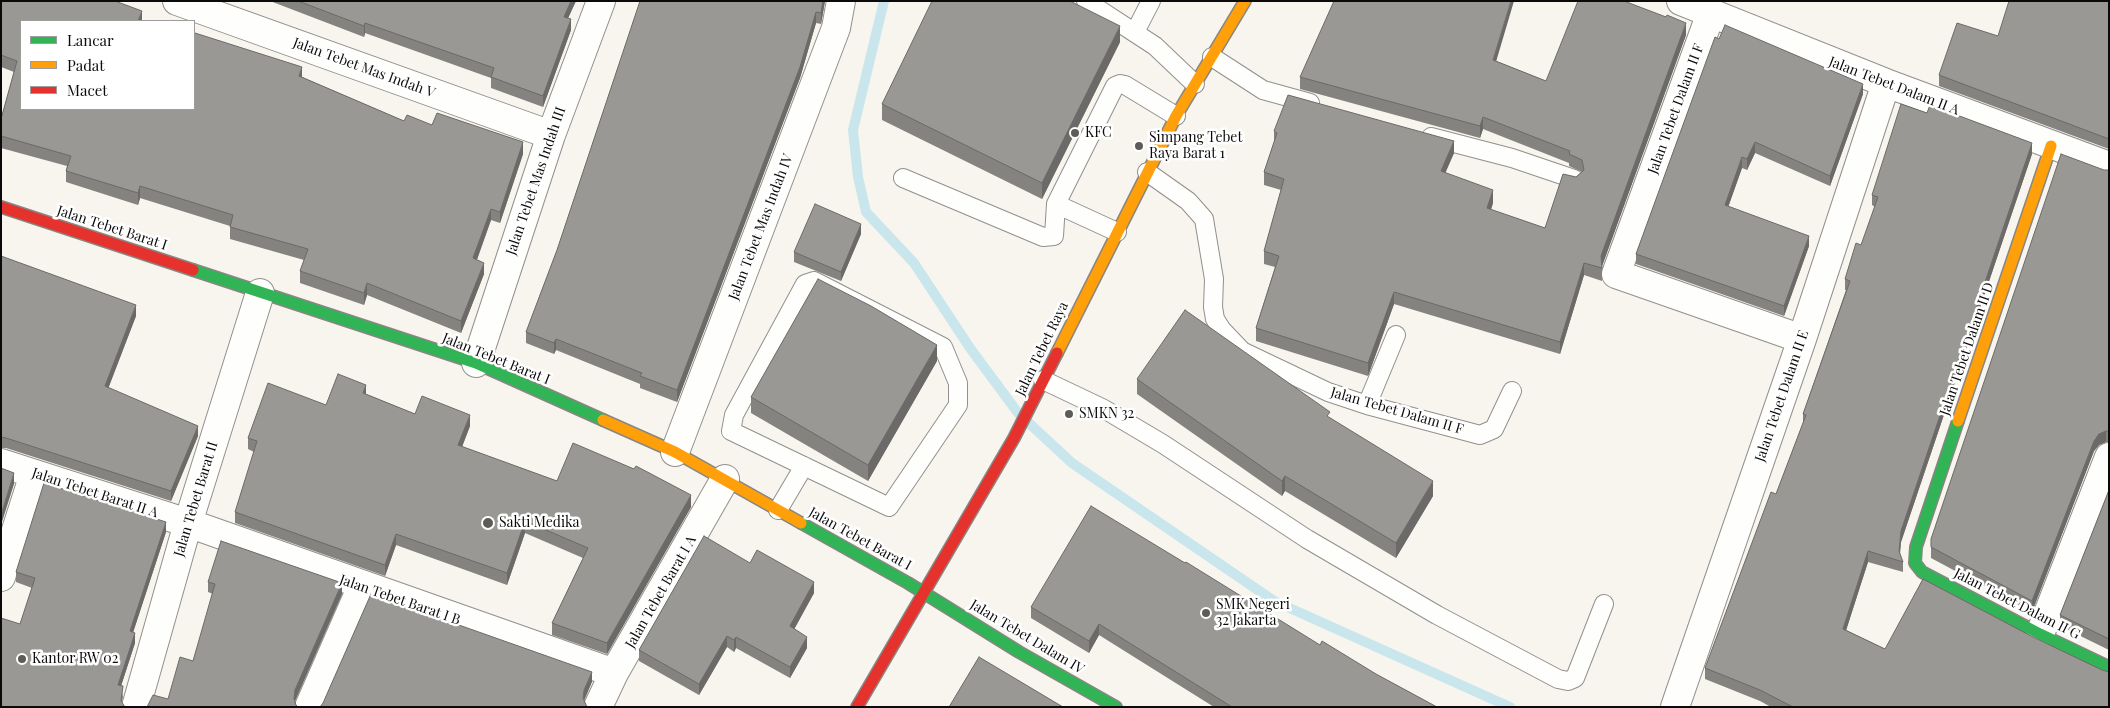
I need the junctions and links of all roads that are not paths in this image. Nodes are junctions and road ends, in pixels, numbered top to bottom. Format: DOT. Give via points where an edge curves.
graph roads {
  1 [pos="177,1"];
  2 [pos="601,1"];
  3 [pos="841,1"];
  4 [pos="1086,1"];
  5 [pos="1151,1"];
  6 [pos="1245,1"];
  7 [pos="1681,1"];
  8 [pos="1711,13"];
  9 [pos="1135,32"];
  10 [pos="1212,57"];
  11 [pos="1195,84"];
  12 [pos="1886,84"];
  13 [pos="1330,109"];
  14 [pos="1176,116"];
  15 [pos="1416,133"];
  16 [pos="551,135"];
  17 [pos="2051,146"];
  18 [pos="2109,166"];
  19 [pos="1147,172"];
  20 [pos="903,178"];
  21 [pos="1574,179"];
  22 [pos="1056,204"];
  23 [pos="1,207"];
  24 [pos="1117,232"];
  25 [pos="260,293"];
  26 [pos="1396,335"];
  27 [pos="1802,339"];
  28 [pos="476,363"];
  29 [pos="1043,380"];
  30 [pos="1512,391"];
  31 [pos="1367,406"];
  32 [pos="675,452"];
  33 [pos="2109,457"];
  34 [pos="1,463"];
  35 [pos="804,466"];
  36 [pos="34,474"];
  37 [pos="725,479"];
  38 [pos="778,510"];
  39 [pos="188,523"];
  40 [pos="1915,563"];
  41 [pos="1,578"];
  42 [pos="362,586"];
  43 [pos="924,592"];
  44 [pos="1604,604"];
  45 [pos="2040,634"];
  46 [pos="2109,667"];
  47 [pos="614,673"];
  48 [pos="136,707"];
  49 [pos="310,707"];
  50 [pos="598,707"];
  51 [pos="857,707"];
  52 [pos="1116,707"];
  53 [pos="1675,707"];
  1 -- 16 [label="street, Jalan Tebet Mas Indah V"];
  2 -- 16 [label="street, Jalan Tebet Mas Indah III"];
  3 -- 32 [label="street, Jalan Tebet Mas Indah IV" via="836,28"];
  4 -- 9 [label="lane"];
  5 -- 9 [label="lane"];
  6 -- 10 [label="street, Jalan Tebet Raya"];
  7 -- 8 [label="street, Jalan Tebet Dalam II A"];
  8 -- 12 [label="street, Jalan Tebet Dalam II A"];
  8 -- 27 [label="street, Jalan Tebet Dalam II F" via="1616,274"];
  9 -- 11 [label="lane" via="1170,58"];
  10 -- 11 [label="street, Jalan Tebet Raya"];
  10 -- 13 [label="lane" via="1263,90"];
  11 -- 14 [label="street, Jalan Tebet Raya"];
  12 -- 17 [label="street, Jalan Tebet Dalam II A"];
  12 -- 27 [label="street, Jalan Tebet Dalam II E"];
  14 -- 19 [label="street, Jalan Tebet Raya"];
  14 -- 22 [label="lane" via="1125,85 1115,86"];
  15 -- 21 [label="lane" via="1512,158"];
  16 -- 28 [label="street, Jalan Tebet Mas Indah III"];
  17 -- 18 [label="street, Jalan Tebet Dalam II A"];
  17 -- 40 [label="street, Jalan Tebet Dalam II D" via="1916,548"];
  19 -- 24 [label="street, Jalan Tebet Raya"];
  19 -- 31 [label="lane, Jalan Tebet Dalam II F" via="1188,201 1204,219 1214,278 1215,319 1222,330 1242,351 1328,392"];
  20 -- 22 [label="lane" via="1043,237 1054,236"];
  22 -- 24 [label="lane"];
  23 -- 25 [label="street, Jalan Tebet Barat I"];
  24 -- 29 [label="street, Jalan Tebet Raya"];
  25 -- 28 [label="street, Jalan Tebet Barat I"];
  25 -- 39 [label="street, Jalan Tebet Barat II"];
  26 -- 31 [label="lane"];
  27 -- 53 [label="street, Jalan Tebet Dalam II E"];
  28 -- 32 [label="street, Jalan Tebet Barat I"];
  29 -- 43 [label="street, Jalan Tebet Raya" via="1014,438"];
  29 -- 44 [label="lane" via="1104,409 1307,539 1437,615 1558,679 1568,681 1575,678"];
  30 -- 31 [label="lane, Jalan Tebet Dalam II F" via="1494,430 1480,436"];
  32 -- 37 [label="street, Jalan Tebet Barat I"];
  33 -- 45 [label="street"];
  34 -- 36 [label="street, Jalan Tebet Barat II A"];
  35 -- 35 [label="lane" via="889,507 958,405 958,383 943,347 814,281 805,284 734,415 731,431"];
  35 -- 38 [label="lane"];
  36 -- 39 [label="street, Jalan Tebet Barat II A"];
  36 -- 41 [label="street"];
  37 -- 38 [label="street, Jalan Tebet Barat I"];
  37 -- 47 [label="street, Jalan Tebet Barat I A"];
  38 -- 43 [label="street, Jalan Tebet Barat I"];
  39 -- 42 [label="street, Jalan Tebet Barat I B"];
  39 -- 48 [label="street, Jalan Tebet Barat II"];
  40 -- 45 [label="street, Jalan Tebet Dalam II G" via="1922,572"];
  42 -- 47 [label="street, Jalan Tebet Barat I B"];
  42 -- 49 [label="street"];
  43 -- 51 [label="street, Jalan Tebet Raya"];
  43 -- 52 [label="street, Jalan Tebet Dalam IV" via="1019,652"];
  45 -- 46 [label="street, Jalan Tebet Dalam II G"];
  47 -- 50 [label="street, Jalan Tebet Barat I A"];
}
